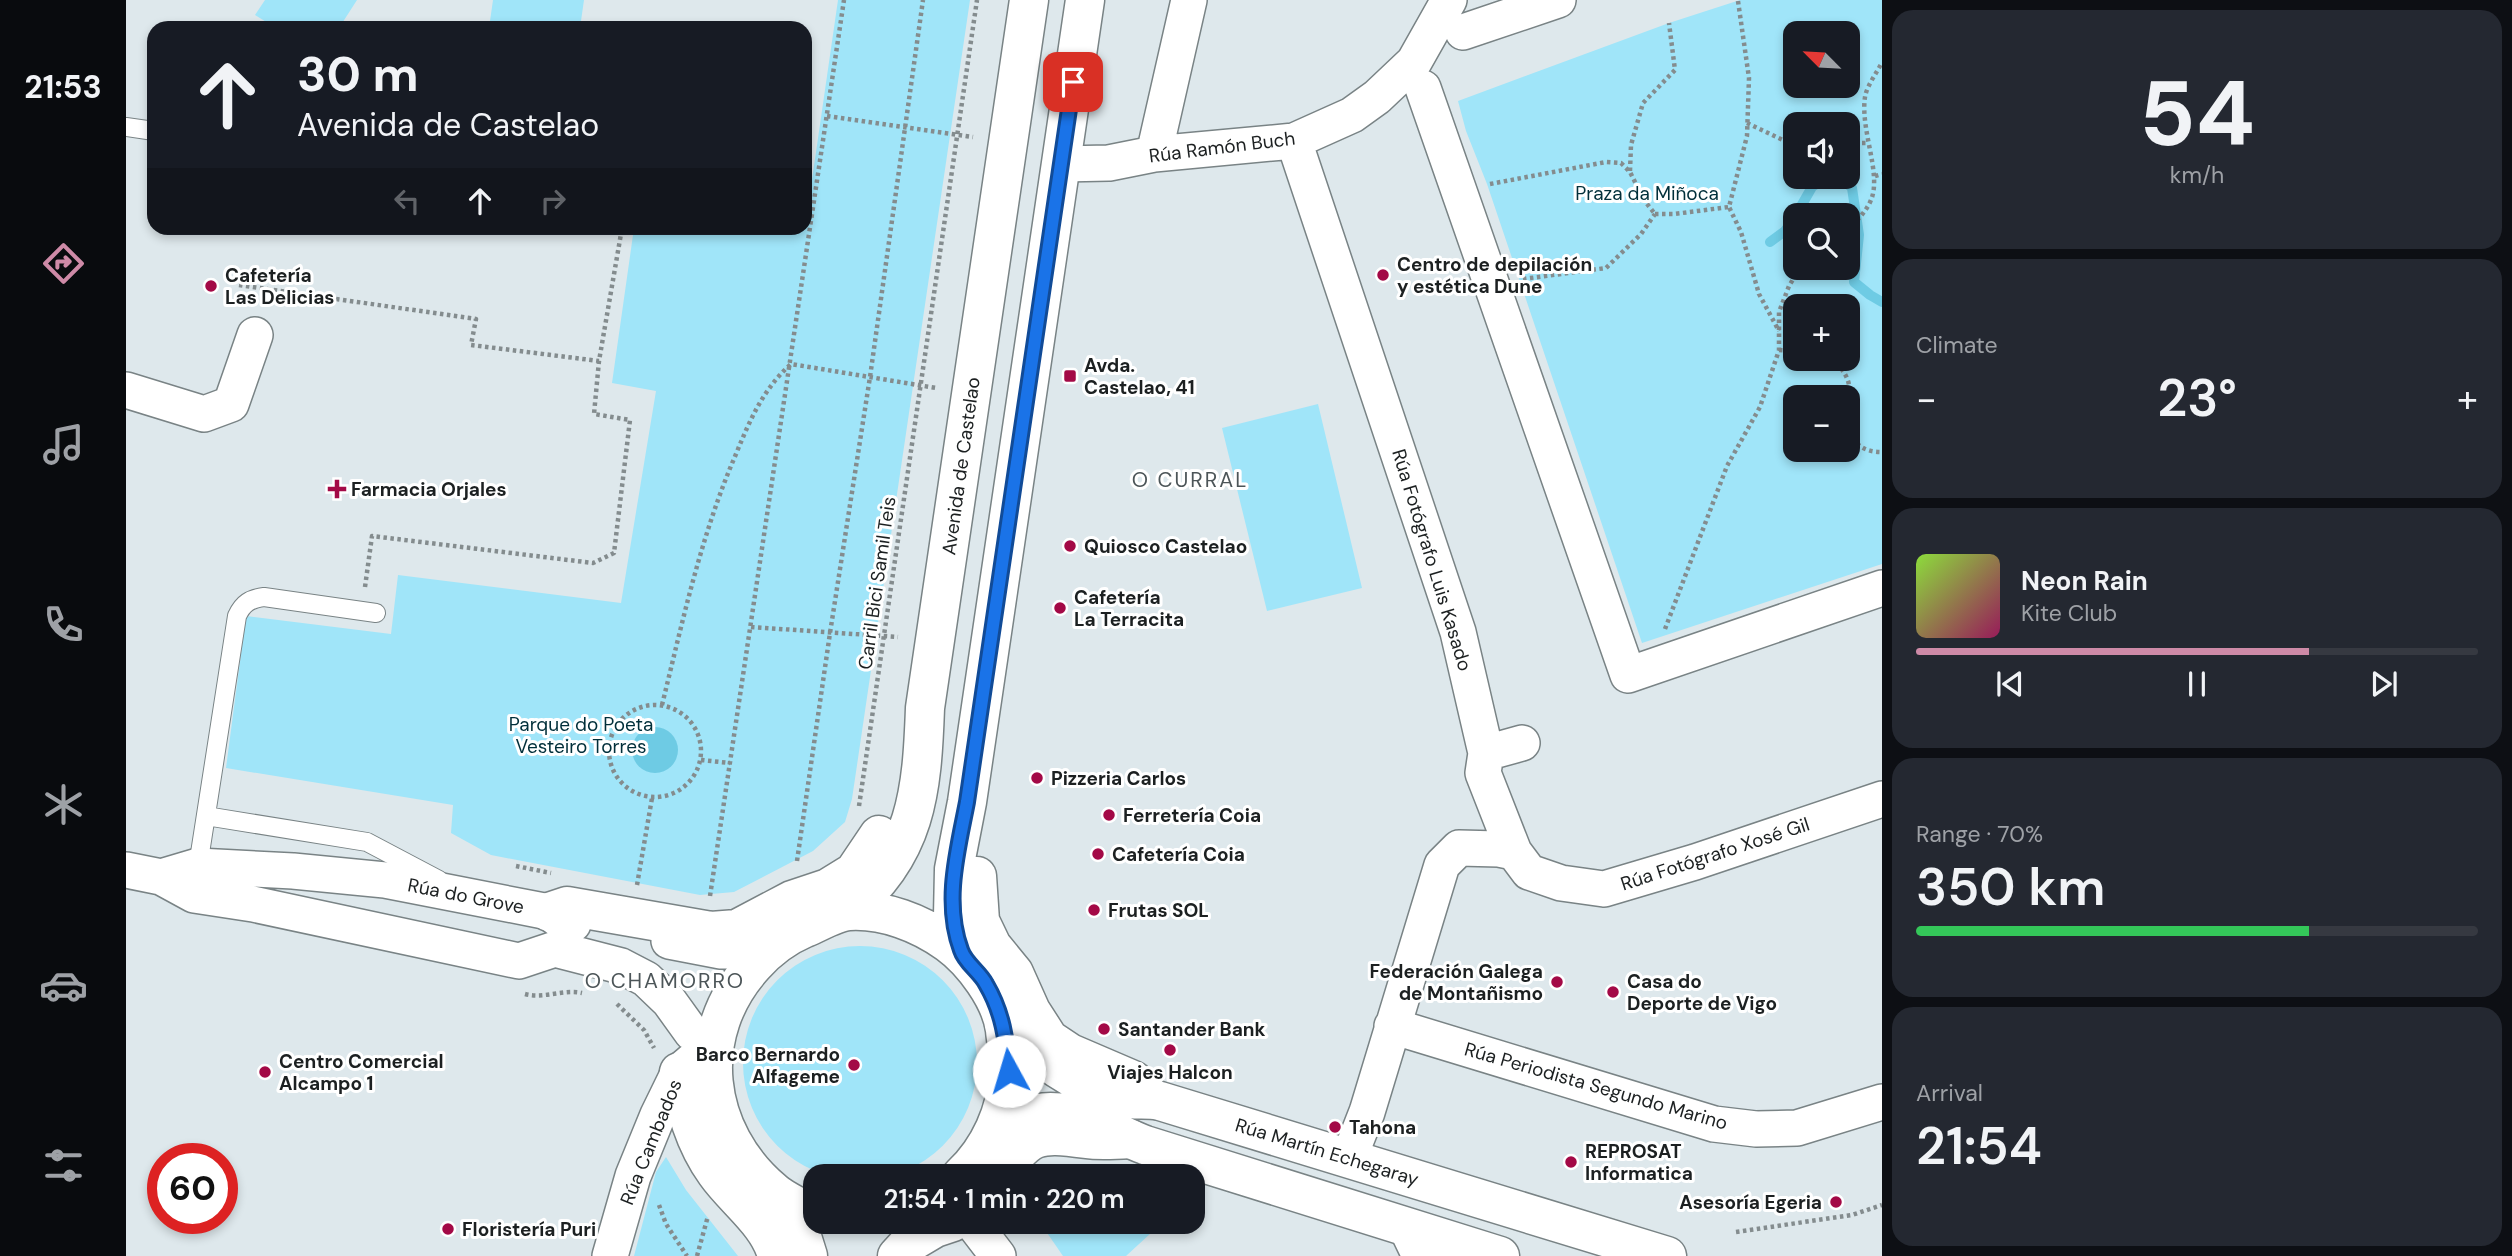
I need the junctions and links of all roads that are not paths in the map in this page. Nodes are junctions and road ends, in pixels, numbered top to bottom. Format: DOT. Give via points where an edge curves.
graph roads {
  1 [pos="1029,0"];
  2 [pos="1084,0"];
  3 [pos="1189,0"];
  4 [pos="1449,0"];
  5 [pos="1558,0"];
  6 [pos="1463,32"];
  7 [pos="1423,88"];
  8 [pos="126,127"];
  9 [pos="147,130"];
  10 [pos="1294,141"];
  11 [pos="1154,154"];
  12 [pos="1060,164"];
  13 [pos="255,335"];
  14 [pos="126,390"];
  15 [pos="1882,589"];
  16 [pos="369,612"];
  17 [pos="925,708"];
  18 [pos="1522,743"];
  19 [pos="1486,753"];
  20 [pos="1882,799"];
  21 [pos="967,802"];
  22 [pos="206,816"];
  23 [pos="1514,852"];
  24 [pos="198,866"];
  25 [pos="126,870"];
  26 [pos="161,877"];
  27 [pos="463,894"];
  28 [pos="847,911"];
  29 [pos="549,912"];
  30 [pos="767,951"];
  31 [pos="961,952"];
  32 [pos="537,957"];
  33 [pos="1004,1023"];
  34 [pos="1392,1026"];
  35 [pos="713,1043"];
  36 [pos="667,1066"];
  37 [pos="1152,1098"];
  38 [pos="1882,1102"];
  39 [pos="1349,1158"];
  40 [pos="993,1161"];
  41 [pos="773,1192"];
  42 [pos="803,1210"];
  43 [pos="883,1234"];
  44 [pos="924,1234"];
  45 [pos="981,1234"];
  46 [pos="1413,1242"];
  47 [pos="610,1256"];
  48 [pos="777,1256"];
  49 [pos="808,1256"];
  50 [pos="872,1256"];
  51 [pos="898,1256"];
  52 [pos="998,1256"];
  53 [pos="1500,1256"];
  54 [pos="1667,1256"];
  1 -- 17 [label="main road, Avenida de Castelao"];
  2 -- 12 [label="main road"];
  3 -- 11 [label="street"];
  4 -- 10 [label="street, Rúa Ramón Buch" via="1414,62 1377,97 1352,115"];
  5 -- 6 [label="street"];
  7 -- 15 [label="street" via="1628,674"];
  8 -- 9 [label="lane"];
  10 -- 11 [label="street, Rúa Ramón Buch"];
  10 -- 19 [label="street, Rúa Fotógrafo Luis Kasado" via="1458,632"];
  11 -- 12 [label="street, Rúa Ramón Buch" via="1109,163"];
  12 -- 21 [label="main road"];
  13 -- 14 [label="street" via="232,404 204,414"];
  16 -- 22 [label="lane" via="264,597 243,605 237,616"];
  17 -- 28 [label="main road, Avenida de Castelao" via="922,773 913,815 896,858 868,894"];
  17 -- 29 [label="main road" via="878,836 854,872 828,888 792,900 737,929 711,931 567,906"];
  18 -- 19 [label="street"];
  19 -- 23 [label="street, Rúa Fotógrafo Luis Kasado" via="1483,773"];
  20 -- 23 [label="street, Rúa Fotógrafo Xosé Gil" via="1604,889 1561,883 1529,872"];
  21 -- 31 [label="main road" via="954,869 953,916"];
  21 -- 37 [label="main road" via="978,854 980,921 992,946 1014,973 1031,1012 1049,1039 1133,1080"];
  22 -- 24 [label="lane"];
  22 -- 27 [label="lane" via="367,842"];
  23 -- 34 [label="street" via="1459,848 1442,865"];
  24 -- 26 [label="street, Rúa do Grove"];
  24 -- 27 [label="street, Rúa do Grove" via="385,880"];
  25 -- 26 [label="street, Rúa do Grove"];
  26 -- 32 [label="street, Rúa do Grove" via="194,895 519,961"];
  27 -- 29 [label="street, Rúa do Grove"];
  28 -- 30 [label="main road" via="792,934"];
  28 -- 31 [label="main road" via="894,916 930,930"];
  29 -- 30 [label="street, Rúa do Grove" via="563,923 721,951"];
  30 -- 35 [label="main road" via="737,984"];
  31 -- 33 [label="main road" via="986,983"];
  32 -- 35 [label="street, Rúa do Grove" via="555,950 621,966 646,979 692,1032"];
  32 -- 36 [label="street, Rúa do Grove" via="551,969 625,988 647,1006 666,1026 678,1055"];
  33 -- 37 [label="main road, Rúa Martín Echegaray" via="1031,1050 1074,1080 1124,1098"];
  33 -- 40 [label="main road" via="1009,1071"];
  34 -- 38 [label="street, Rúa Periodista Segundo Marino" via="1714,1124 1797,1128"];
  34 -- 39 [label="street"];
  35 -- 36 [label="street, Rúa Cambados"];
  35 -- 41 [label="main road" via="712,1074 722,1120 742,1157"];
  36 -- 47 [label="street, Rúa Cambados" via="657,1115"];
  36 -- 48 [label="main road" via="700,1148 717,1175 760,1223"];
  37 -- 39 [label="main road, Rúa Martín Echegaray"];
  39 -- 54 [label="main road, Rúa Martín Echegaray"];
  40 -- 46 [label="main road" via="1036,1137 1061,1134 1089,1140 1130,1139"];
  41 -- 42 [label="main road"];
  41 -- 49 [label="main road" via="798,1224"];
  43 -- 50 [label="main road"];
  44 -- 51 [label="main road"];
  45 -- 52 [label="street"];
  46 -- 53 [label="main road"];
}
